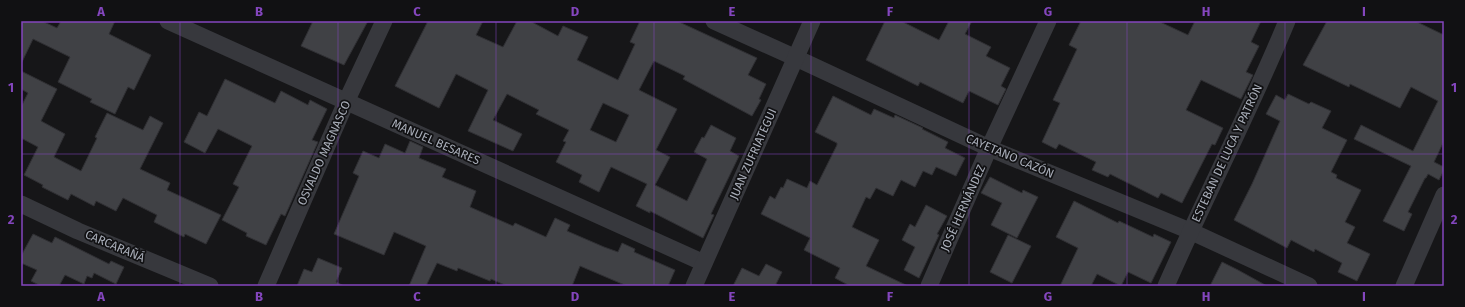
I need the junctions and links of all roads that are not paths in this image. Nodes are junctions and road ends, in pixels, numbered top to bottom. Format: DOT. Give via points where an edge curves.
graph roads {
  1 [pos="168,21"];
  2 [pos="384,21"];
  3 [pos="714,21"];
  4 [pos="812,21"];
  5 [pos="1048,21"];
  6 [pos="1287,21"];
  7 [pos="796,58"];
  8 [pos="346,102"];
  9 [pos="989,148"];
  10 [pos="1444,195"];
  11 [pos="21,204"];
  12 [pos="1190,231"];
  13 [pos="704,263"];
  14 [pos="210,286"];
  15 [pos="266,286"];
  16 [pos="694,286"];
  17 [pos="929,286"];
  18 [pos="1166,286"];
  19 [pos="1309,286"];
  20 [pos="1404,286"];
  1 -- 8 [label="street, MANUEL BESARES"];
  2 -- 8 [label="street, OSVALDO MAGNASCO"];
  3 -- 7 [label="street, CAYETANO CAZÓN"];
  4 -- 7 [label="street, JUAN ZUFRIATEGUI"];
  5 -- 9 [label="street, JOSÉ HERNÁNDEZ"];
  6 -- 12 [label="street, ESTEBAN DE LUCA Y PATRÓN" via="1231,148"];
  7 -- 9 [label="street, CAYETANO CAZÓN"];
  7 -- 13 [label="street, JUAN ZUFRIATEGUI"];
  8 -- 13 [label="street, MANUEL BESARES"];
  8 -- 15 [label="street, OSVALDO MAGNASCO"];
  9 -- 12 [label="street, CAYETANO CAZÓN"];
  9 -- 17 [label="street, JOSÉ HERNÁNDEZ"];
  10 -- 20 [label="street"];
  11 -- 14 [label="street, CARCARAÑÁ" via="78,231"];
  12 -- 18 [label="street, ESTEBAN DE LUCA Y PATRÓN"];
  12 -- 19 [label="street, CAYETANO CAZÓN"];
  13 -- 16 [label="street, JUAN ZUFRIATEGUI"];
}
